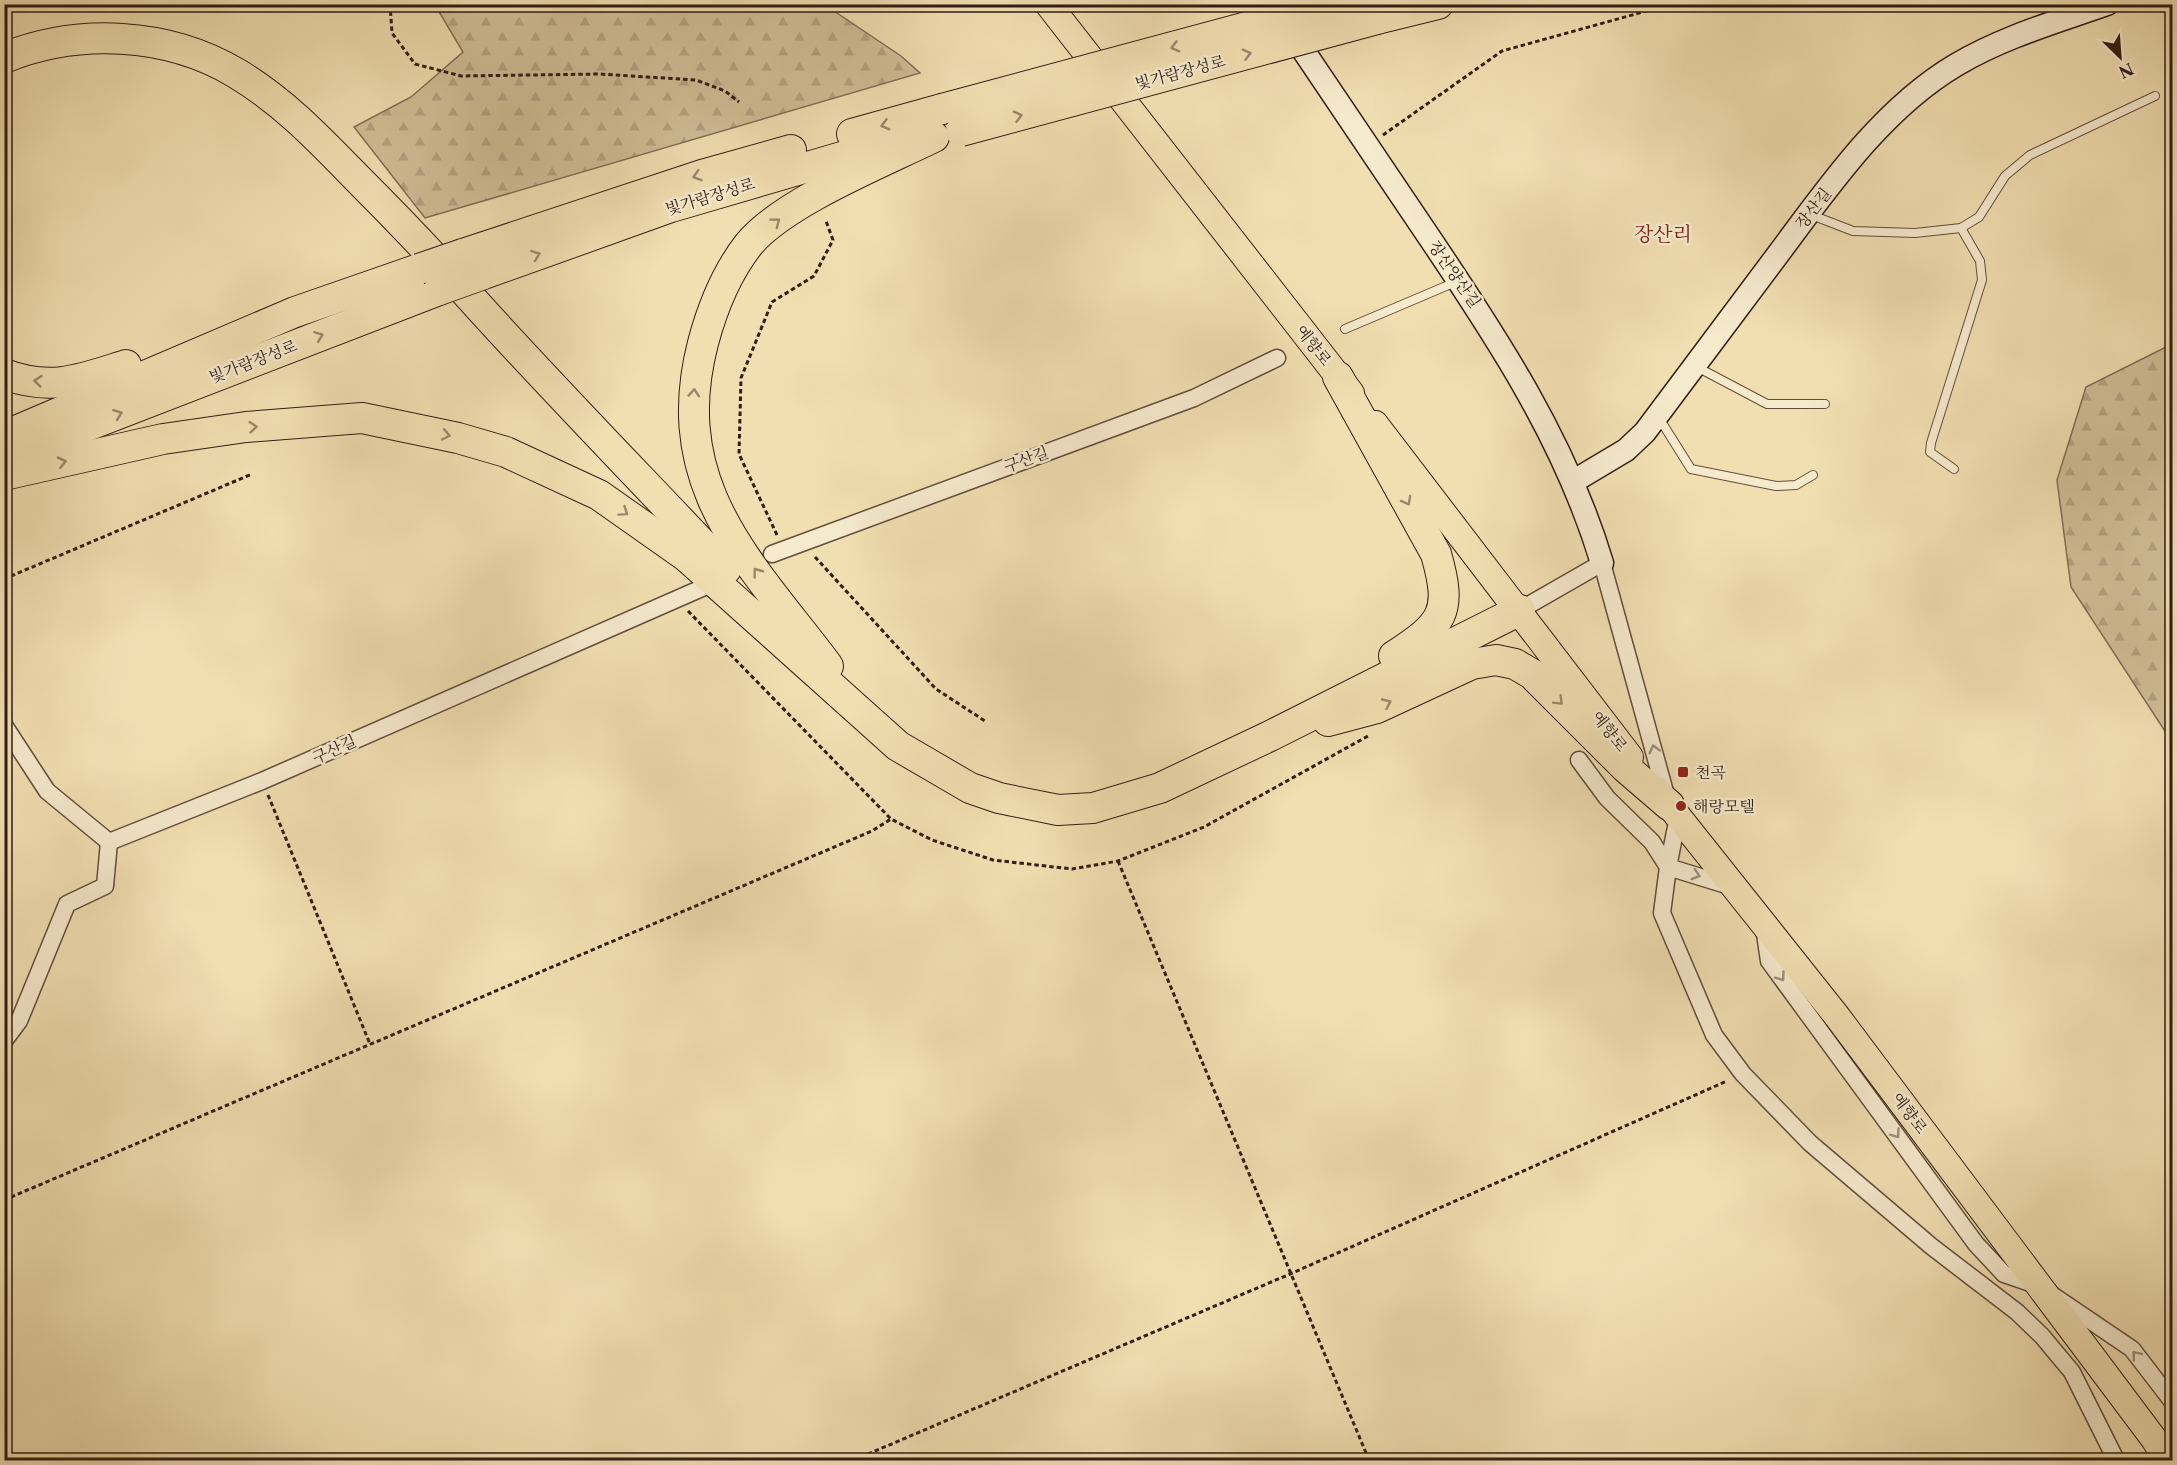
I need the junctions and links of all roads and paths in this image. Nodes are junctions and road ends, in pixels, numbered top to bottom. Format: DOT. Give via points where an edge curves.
graph roads {
  1 [pos="390,4"];
  2 [pos="1048,4"];
  3 [pos="1272,4"];
  4 [pos="1333,4"];
  5 [pos="1438,4"];
  6 [pos="1672,4"];
  7 [pos="2107,4"];
  8 [pos="4,58"];
  9 [pos="2155,96"];
  10 [pos="740,102"];
  11 [pos="946,126"];
  12 [pos="1368,146"];
  13 [pos="1809,214"];
  14 [pos="826,221"];
  15 [pos="1961,228"];
  16 [pos="472,264"];
  17 [pos="1459,281"];
  18 [pos="295,312"];
  19 [pos="1345,329"];
  20 [pos="1277,358"];
  21 [pos="1695,365"];
  22 [pos="4,374"];
  23 [pos="1338,376"];
  24 [pos="1825,404"];
  25 [pos="1657,415"];
  26 [pos="4,436"];
  27 [pos="4,458"];
  28 [pos="1954,469"];
  29 [pos="252,474"];
  30 [pos="4,475"];
  31 [pos="1813,475"];
  32 [pos="1574,481"];
  33 [pos="802,542"];
  34 [pos="778,551"];
  35 [pos="1602,563"];
  36 [pos="4,579"];
  37 [pos="702,588"];
  38 [pos="678,599"];
  39 [pos="1520,610"];
  40 [pos="868,719"];
  41 [pos="985,721"];
  42 [pos="4,725"];
  43 [pos="1371,735"];
  44 [pos="1270,736"];
  45 [pos="1579,760"];
  46 [pos="262,781"];
  47 [pos="1673,811"];
  48 [pos="891,819"];
  49 [pos="109,842"];
  50 [pos="1118,861"];
  51 [pos="1668,867"];
  52 [pos="1735,888"];
  53 [pos="4,1041"];
  54 [pos="370,1044"];
  55 [pos="1743,1074"];
  56 [pos="4,1200"];
  57 [pos="1290,1274"];
  58 [pos="2039,1286"];
  59 [pos="2172,1400"];
  60 [pos="2163,1450"];
  61 [pos="854,1461"];
  62 [pos="1369,1461"];
  63 [pos="2116,1461"];
  64 [pos="2167,1461"];
  1 -- 10 [label="path" via="392,33 415,64 461,76 599,74 696,80 725,91"];
  2 -- 23 [label="main road, 예향로"];
  3 -- 12 [label="street, 장산양산길"];
  4 -- 11 [label="highway, 빛가람장성로, one-way, bridge"];
  11 -- 5 [label="highway, 빛가람장성로, one-way, bridge"];
  6 -- 12 [label="path" via="1502,51"];
  7 -- 13 [label="street, 장산길" via="1996,44 1935,79 1876,132"];
  8 -- 40 [label="highway" via="46,44 87,38 131,39 174,47 212,61 284,107 430,251"];
  9 -- 15 [label="lane" via="2030,155 2005,176 1979,217"];
  11 -- 16 [label="highway, 빛가람장성로" via="702,175"];
  40 -- 11 [label="highway, one-way" via="733,539 718,513 704,482 698,451 693,411 696,369 716,301 750,244 815,196"];
  12 -- 17 [label="street, 장산양산길"];
  13 -- 15 [label="lane" via="1853,231 1915,233"];
  13 -- 21 [label="street, 장산길"];
  14 -- 34 [label="path" via="832,240 814,276 772,302 741,378 739,454"];
  15 -- 28 [label="lane" via="1980,261 1982,280 1930,443 1930,452"];
  16 -- 18 [label="highway, 빛가람장성로, bridge" via="419,269"];
  27 -- 16 [label="highway, 빛가람장성로, one-way, bridge" via="440,290"];
  17 -- 19 [label="lane"];
  17 -- 32 [label="street, 장산양산길" via="1533,398"];
  18 -- 22 [label="highway, one-way" via="68,384"];
  18 -- 26 [label="highway, 빛가람장성로"];
  20 -- 33 [label="street, 구산길" via="1194,398"];
  21 -- 24 [label="lane" via="1767,404"];
  21 -- 25 [label="street, 장산길"];
  23 -- 39 [label="main road, 예향로"];
  23 -- 44 [label="highway, one-way" via="1436,554 1446,597 1439,617 1425,636"];
  25 -- 31 [label="lane" via="1691,468 1776,486 1796,485"];
  25 -- 32 [label="street, 장산길" via="1626,450"];
  29 -- 36 [label="path"];
  30 -- 40 [label="highway, one-way" via="163,439 246,427 362,418 458,438 506,452 599,495 687,557"];
  32 -- 35 [label="street, 장산양산길"];
  33 -- 34 [label="street, 구산길"];
  33 -- 41 [label="path" via="936,689"];
  35 -- 39 [label="street"];
  47 -- 35 [label="street, one-way"];
  37 -- 38 [label="street, 구산길"];
  38 -- 46 [label="street, 구산길"];
  38 -- 48 [label="path"];
  39 -- 44 [label="highway"];
  39 -- 47 [label="main road, 예향로"];
  40 -- 44 [label="highway" via="898,746 970,788 1058,810 1094,808 1160,788"];
  42 -- 49 [label="street" via="47,791"];
  43 -- 50 [label="path" via="1204,827"];
  44 -- 47 [label="highway, one-way" via="1377,708 1472,664 1496,660 1515,664 1532,674"];
  45 -- 51 [label="street" via="1607,798 1652,842"];
  46 -- 49 [label="street, 구산길"];
  46 -- 54 [label="path"];
  47 -- 51 [label="street"];
  47 -- 52 [label="main road, 예향로"];
  48 -- 50 [label="path" via="932,840 993,860 1072,869"];
  48 -- 54 [label="path" via="872,831"];
  49 -- 53 [label="street" via="105,886 67,904 19,1021"];
  50 -- 57 [label="path"];
  51 -- 52 [label="street, one-way"];
  51 -- 55 [label="street" via="1662,912 1714,1035"];
  52 -- 58 [label="main road, 예향로" via="1899,1097"];
  54 -- 56 [label="path"];
  55 -- 57 [label="path"];
  55 -- 63 [label="street" via="1819,1150 2042,1336 2072,1372"];
  57 -- 61 [label="path"];
  57 -- 62 [label="path"];
  59 -- 58 [label="street, one-way" via="2132,1349"];
  58 -- 60 [label="main road, 예향로"];
  60 -- 64 [label="main road, 예향로"];
}
